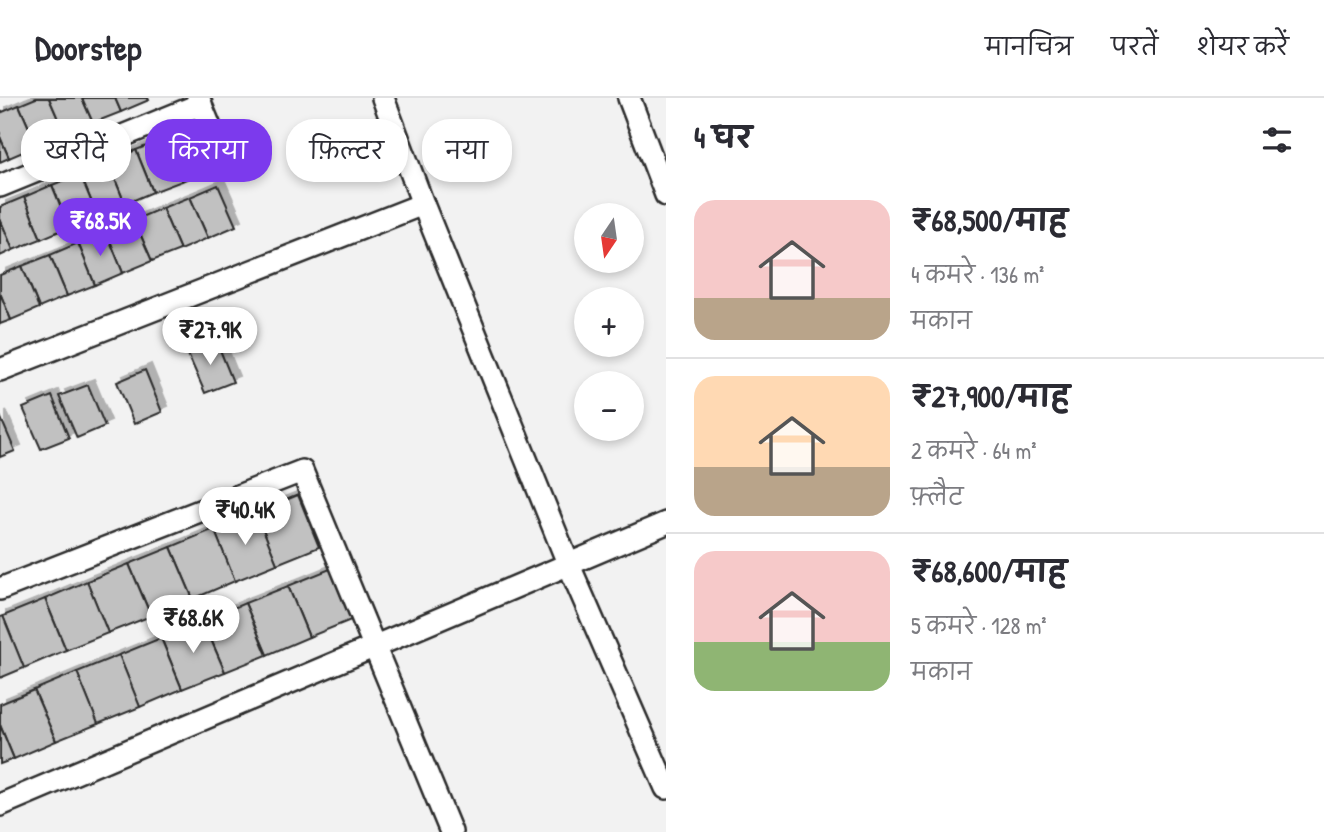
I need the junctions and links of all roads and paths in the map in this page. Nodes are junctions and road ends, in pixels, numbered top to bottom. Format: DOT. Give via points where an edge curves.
graph roads {
  1 [pos="383,98"];
  2 [pos="629,98"];
  3 [pos="200,101"];
  4 [pos="207,119"];
  5 [pos="0,186"];
  6 [pos="666,195"];
  7 [pos="423,204"];
  8 [pos="0,370"];
  9 [pos="666,523"];
  10 [pos="568,563"];
  11 [pos="0,589"];
  12 [pos="374,645"];
  13 [pos="666,788"];
  14 [pos="0,805"];
  15 [pos="451,832"];
  1 -- 7 [label="street"];
  2 -- 6 [label="street"];
  3 -- 4 [label="street"];
  3 -- 5 [label="street"];
  7 -- 8 [label="street"];
  7 -- 10 [label="street"];
  9 -- 10 [label="street"];
  10 -- 12 [label="street"];
  10 -- 13 [label="street"];
  11 -- 12 [label="street" via="302,471"];
  12 -- 14 [label="street"];
  12 -- 15 [label="street"];
}
